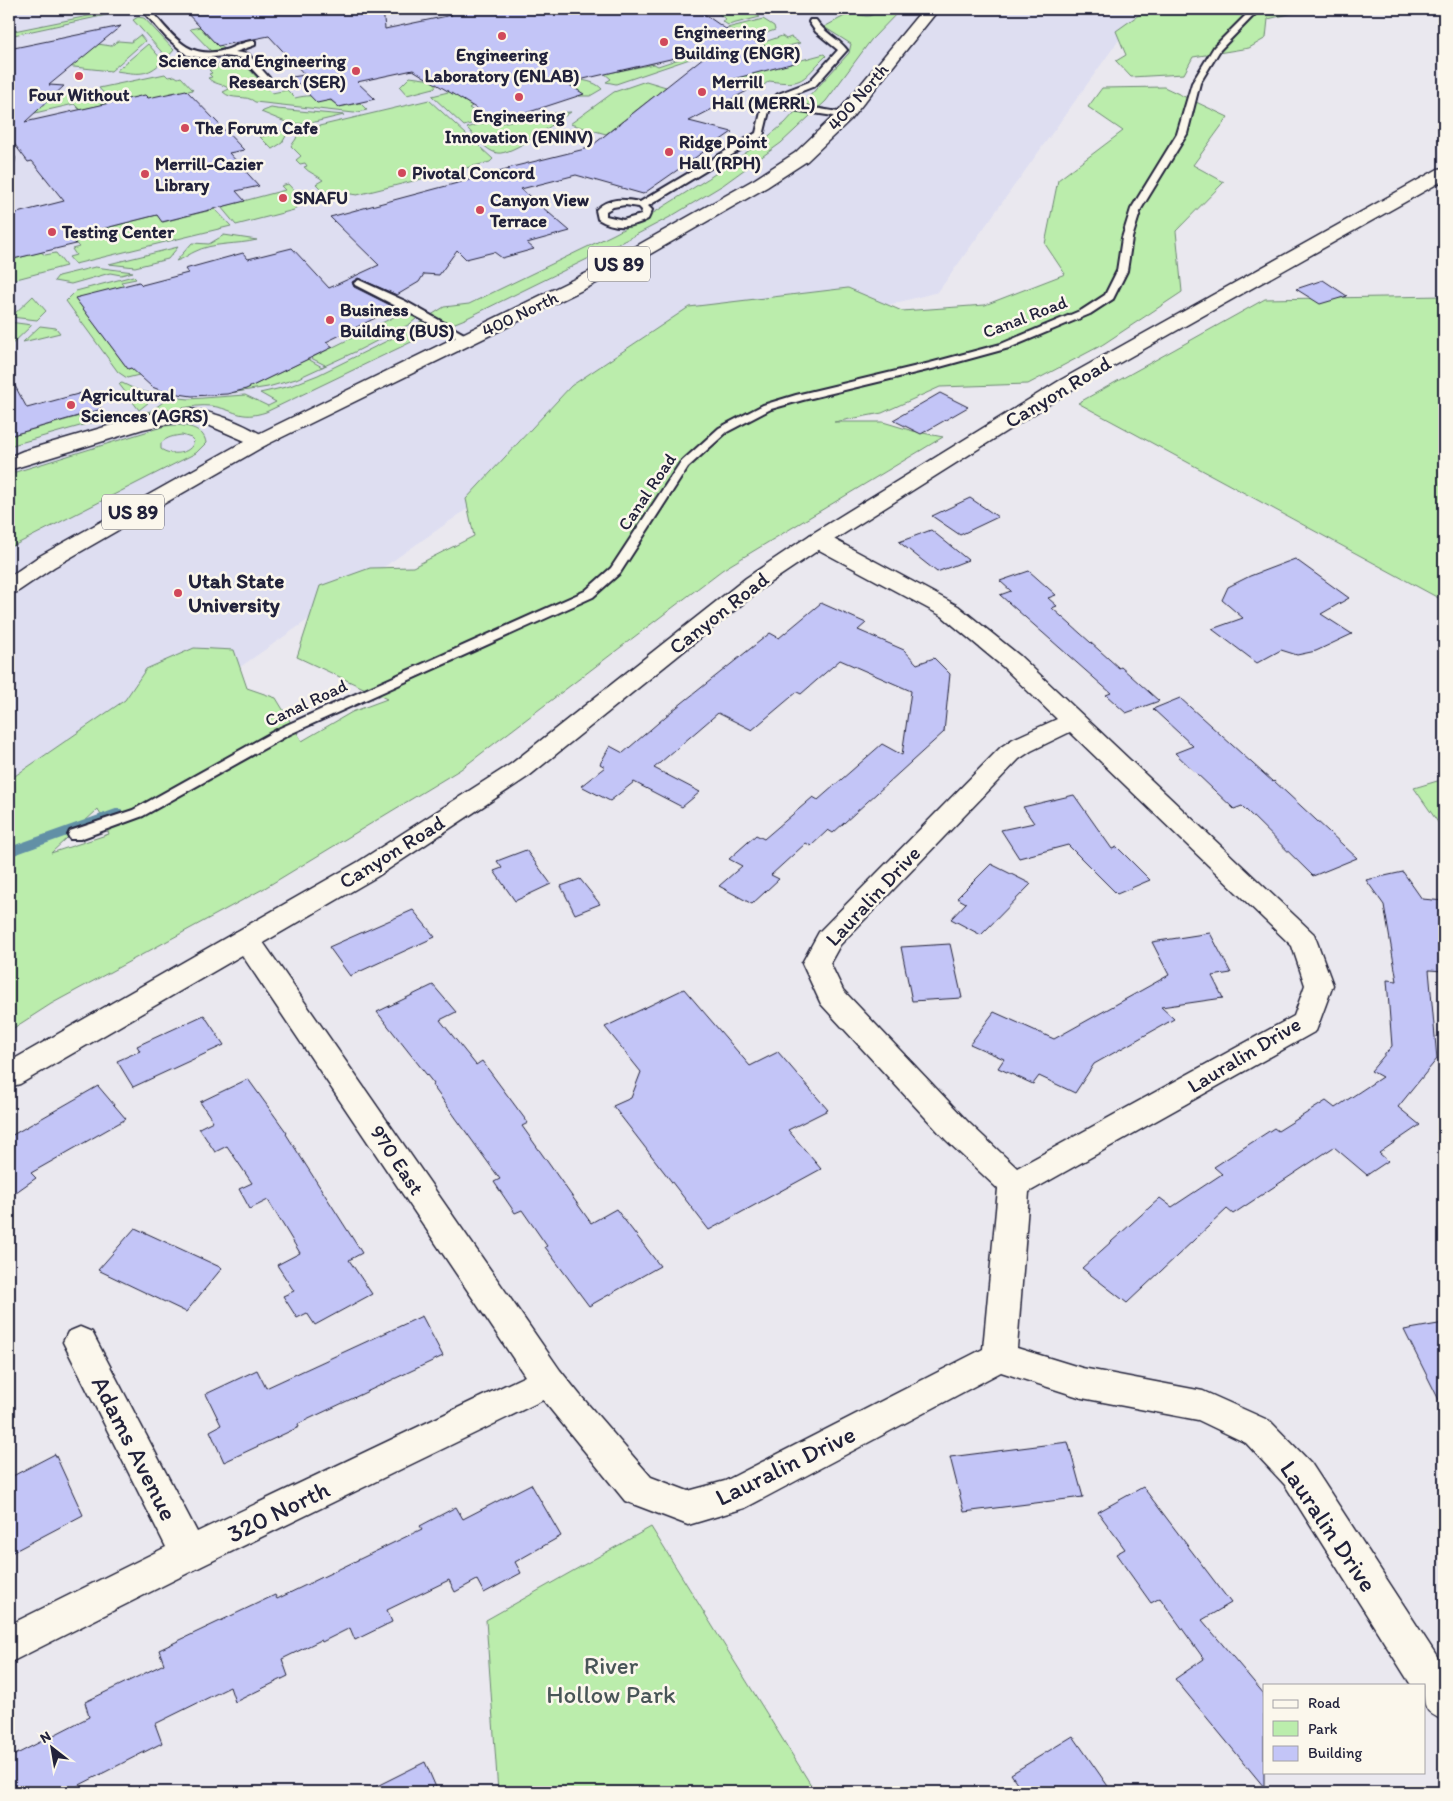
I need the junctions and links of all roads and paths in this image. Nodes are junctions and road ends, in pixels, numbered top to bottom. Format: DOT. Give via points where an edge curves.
graph roads {
  1 [pos="145,9"];
  2 [pos="931,9"];
  3 [pos="1256,9"];
  4 [pos="813,22"];
  5 [pos="252,43"];
  6 [pos="225,54"];
  7 [pos="268,81"];
  8 [pos="772,104"];
  9 [pos="844,116"];
  10 [pos="1444,173"];
  11 [pos="642,205"];
  12 [pos="359,283"];
  13 [pos="468,340"];
  14 [pos="259,441"];
  15 [pos="9,464"];
  16 [pos="818,540"];
  17 [pos="9,587"];
  18 [pos="1073,721"];
  19 [pos="75,835"];
  20 [pos="246,939"];
  21 [pos="9,1076"];
  22 [pos="1014,1185"];
  23 [pos="80,1342"];
  24 [pos="999,1357"];
  25 [pos="548,1381"];
  26 [pos="189,1554"];
  27 [pos="9,1645"];
  28 [pos="1444,1701"];
  1 -- 6 [label="lane" via="195,55"];
  2 -- 9 [label="street, 400 North / US 89"];
  3 -- 19 [label="lane, Canal Road" via="1217,49 1196,83 1182,134 1136,209 1122,271 1109,297 1086,312 1005,346 767,407 723,430 684,465 616,570 589,594 285,731 138,813"];
  4 -- 8 [label="lane" via="817,30 843,50 812,84 781,96"];
  5 -- 6 [label="lane"];
  6 -- 7 [label="lane" via="245,56"];
  8 -- 9 [label="lane"];
  8 -- 11 [label="lane" via="765,110 760,134"];
  9 -- 13 [label="street, 400 North / US 89" via="801,157 753,188 610,270"];
  10 -- 16 [label="street, Canyon Road" via="1066,385"];
  12 -- 13 [label="lane"];
  13 -- 14 [label="street, 400 North / US 89"];
  14 -- 15 [label="street" via="205,417 167,417"];
  14 -- 17 [label="street, 400 North / US 89" via="46,562"];
  16 -- 18 [label="street, Lauralin Drive" via="950,611 1011,661"];
  16 -- 20 [label="street, Canyon Road" via="754,583 520,770 368,869"];
  18 -- 22 [label="street, Lauralin Drive" via="1010,753 829,939 816,963 831,996 957,1131"];
  18 -- 22 [label="street, Lauralin Drive" via="1304,941 1319,985 1306,1023"];
  20 -- 21 [label="street, Canyon Road"];
  20 -- 25 [label="street, 970 East"];
  22 -- 24 [label="street"];
  23 -- 26 [label="street, Adams Avenue"];
  24 -- 25 [label="street, Lauralin Drive" via="732,1496 688,1508 638,1488"];
  24 -- 28 [label="street, Lauralin Drive" via="1082,1382 1204,1406 1258,1432 1298,1474"];
  25 -- 26 [label="street, 320 North"];
  26 -- 27 [label="street, 320 North"];
}
